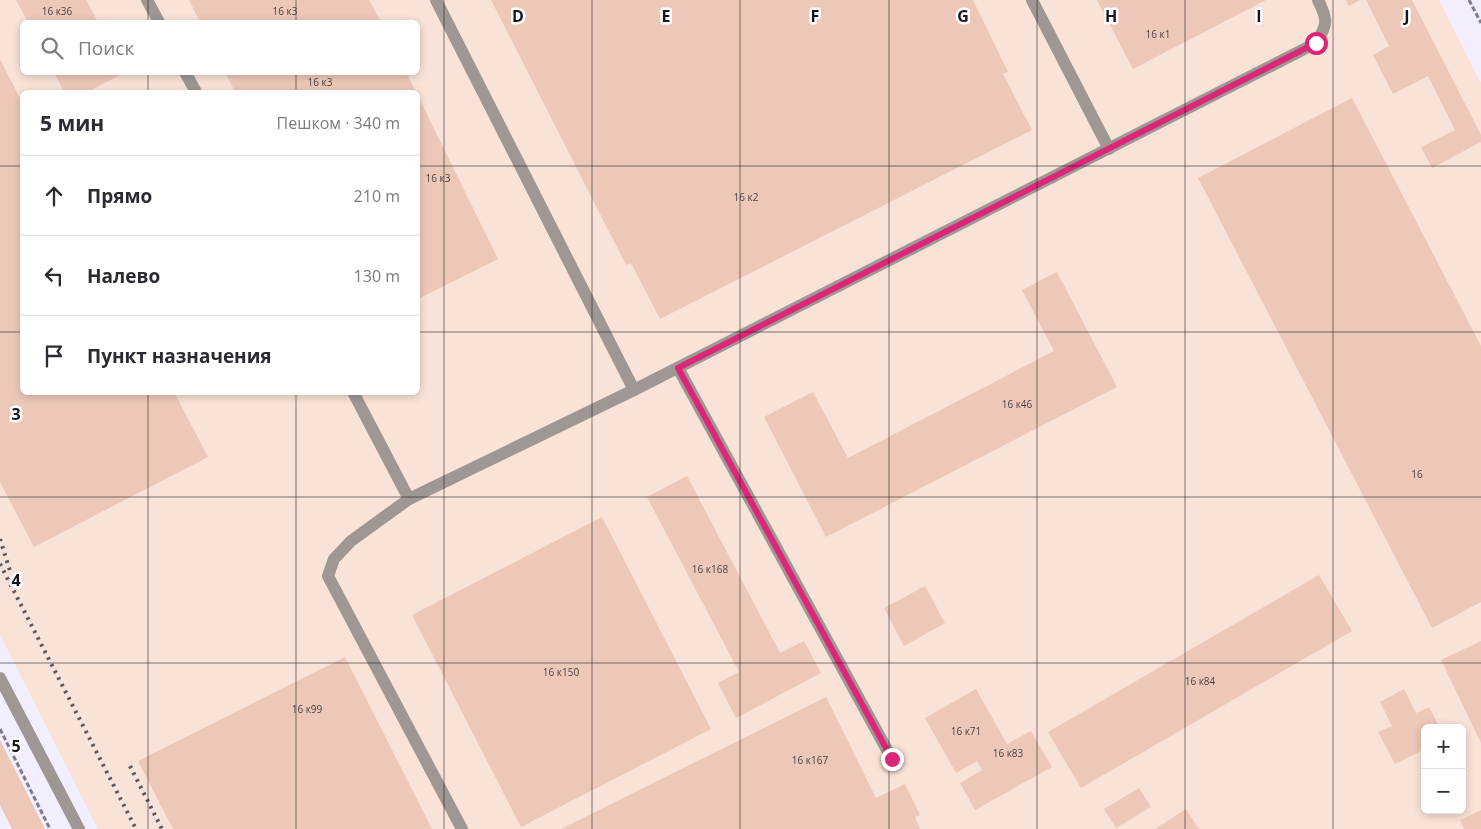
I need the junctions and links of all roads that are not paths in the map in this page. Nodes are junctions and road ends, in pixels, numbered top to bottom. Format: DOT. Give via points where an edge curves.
graph roads {
  1 [pos="148,0"];
  2 [pos="436,0"];
  3 [pos="1032,0"];
  4 [pos="1318,0"];
  5 [pos="158,20"];
  6 [pos="188,75"];
  7 [pos="195,90"];
  8 [pos="1109,149"];
  9 [pos="678,368"];
  10 [pos="634,390"];
  11 [pos="355,395"];
  12 [pos="409,499"];
  13 [pos="0,678"];
  14 [pos="892,759"];
  15 [pos="79,829"];
  16 [pos="462,829"];
  1 -- 5 [label="street"];
  2 -- 10 [label="street"];
  3 -- 8 [label="street"];
  4 -- 8 [label="street" via="1326,15 1325,29 1316,43"];
  6 -- 7 [label="street"];
  8 -- 9 [label="street"];
  9 -- 10 [label="street"];
  9 -- 14 [label="street"];
  10 -- 12 [label="street"];
  11 -- 12 [label="street"];
  12 -- 16 [label="street" via="351,541 334,558 328,576"];
  13 -- 15 [label="street"];
}
